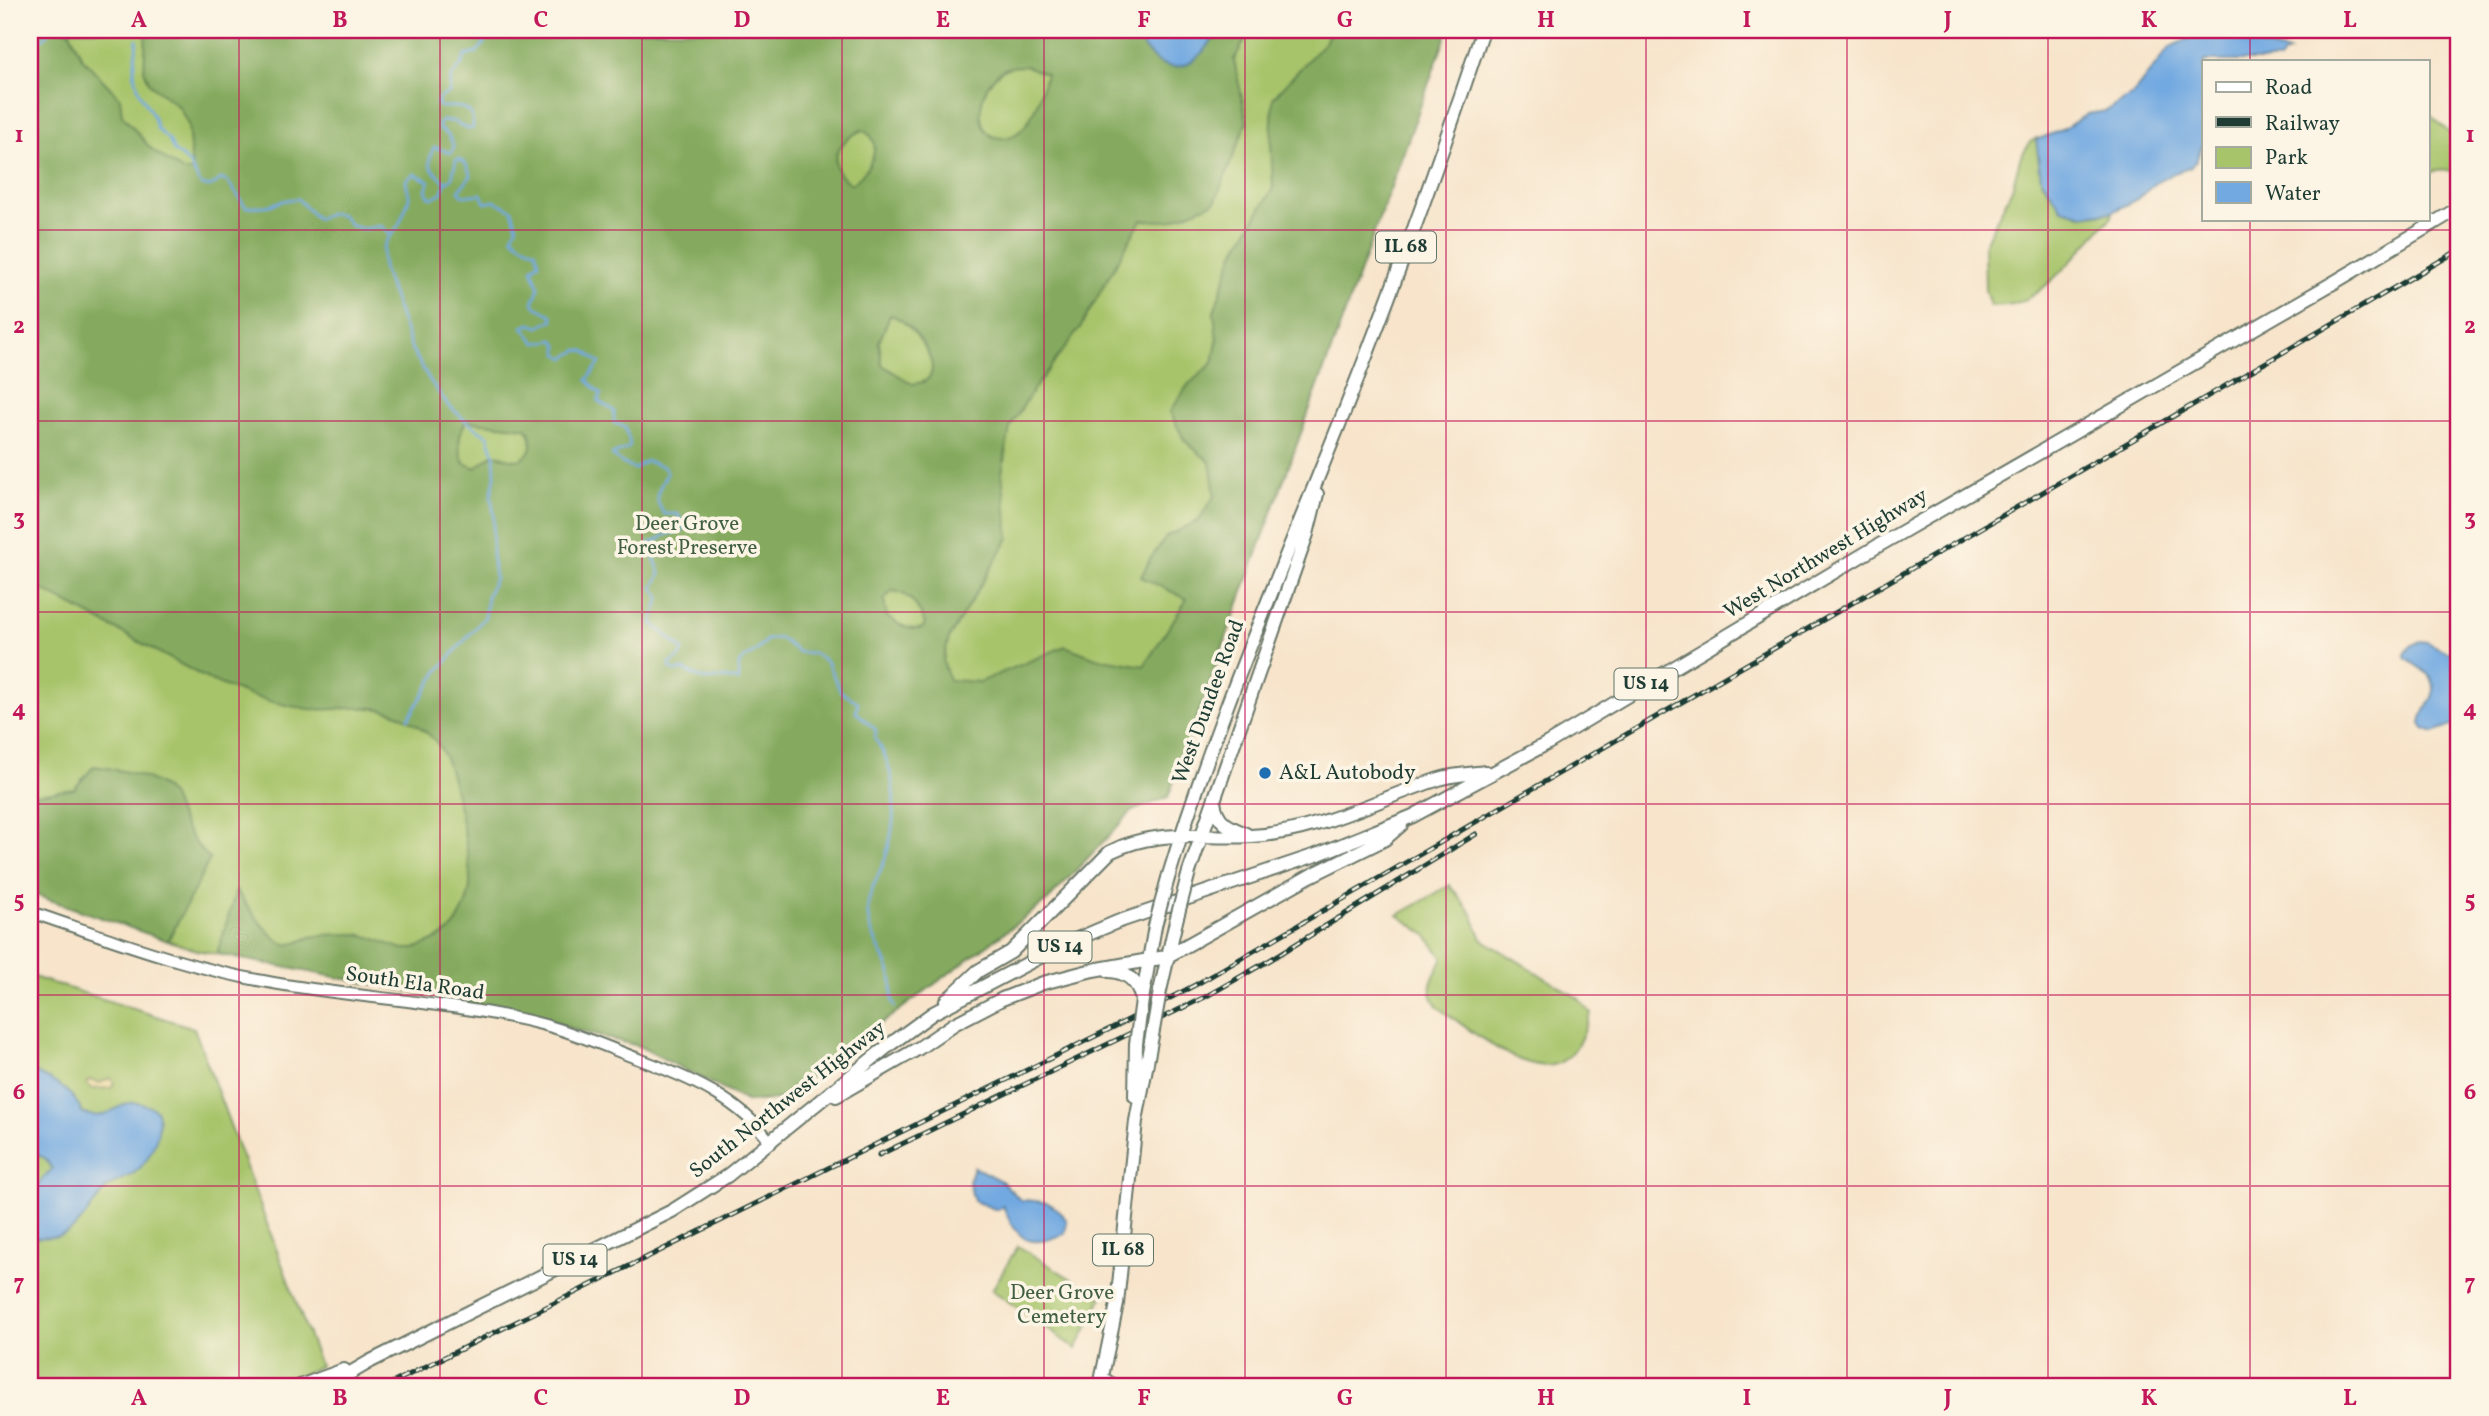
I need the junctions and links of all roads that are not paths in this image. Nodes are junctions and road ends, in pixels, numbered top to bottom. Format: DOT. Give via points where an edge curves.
graph roads {
  1 [pos="1483,30"];
  2 [pos="2459,208"];
  3 [pos="1324,463"];
  4 [pos="1497,770"];
  5 [pos="1213,802"];
  6 [pos="1413,816"];
  7 [pos="1181,836"];
  8 [pos="1201,836"];
  9 [pos="1252,836"];
  10 [pos="1195,897"];
  11 [pos="30,912"];
  12 [pos="1166,957"];
  13 [pos="1148,961"];
  14 [pos="1093,970"];
  15 [pos="1142,1000"];
  16 [pos="933,1013"];
  17 [pos="799,1117"];
  18 [pos="1136,1121"];
  19 [pos="771,1143"];
  20 [pos="370,1361"];
  21 [pos="1102,1382"];
  22 [pos="300,1386"];
  23 [pos="328,1386"];
  24 [pos="1116,1386"];
  1 -- 3 [label="main road, West Dundee Road / IL 68"];
  2 -- 4 [label="main road, West Northwest Highway / US 14"];
  3 -- 5 [label="main road, West Dundee Road / IL 68" via="1307,534"];
  3 -- 7 [label="main road, West Dundee Road / IL 68" via="1270,592"];
  4 -- 6 [label="main road, West Northwest Highway / US 14"];
  4 -- 9 [label="main road" via="1441,778 1300,829"];
  5 -- 8 [label="main road, West Dundee Road / IL 68"];
  5 -- 9 [label="main road" via="1221,821"];
  6 -- 10 [label="main road, West Northwest Highway / US 14"];
  6 -- 12 [label="main road" via="1385,839"];
  7 -- 8 [label="main road"];
  7 -- 13 [label="main road, West Dundee Road / IL 68, bridge"];
  7 -- 16 [label="main road" via="1129,842 1110,852 1011,952 978,971"];
  8 -- 9 [label="main road"];
  8 -- 12 [label="main road, West Dundee Road / IL 68, bridge"];
  10 -- 16 [label="main road, South Northwest Highway / US 14" via="1063,945"];
  11 -- 19 [label="main road, South Ela Road" via="204,968 261,981 545,1025 681,1075 750,1117"];
  12 -- 13 [label="main road"];
  12 -- 18 [label="main road, IL 68, bridge"];
  13 -- 14 [label="main road"];
  13 -- 15 [label="main road, IL 68"];
  14 -- 15 [label="main road" via="1124,974 1139,988"];
  14 -- 17 [label="main road" via="1024,990 980,1009"];
  15 -- 18 [label="main road, IL 68, bridge" via="1136,1044"];
  16 -- 17 [label="main road, South Northwest Highway / US 14"];
  17 -- 19 [label="main road, South Northwest Highway / US 14"];
  18 -- 21 [label="main road, IL 68" via="1117,1304"];
  19 -- 20 [label="main road, South Northwest Highway / US 14" via="672,1211"];
  20 -- 22 [label="main road, South Northwest Highway / US 14"];
  20 -- 23 [label="main road, South Northwest Highway / US 14"];
  21 -- 24 [label="main road"];
}
